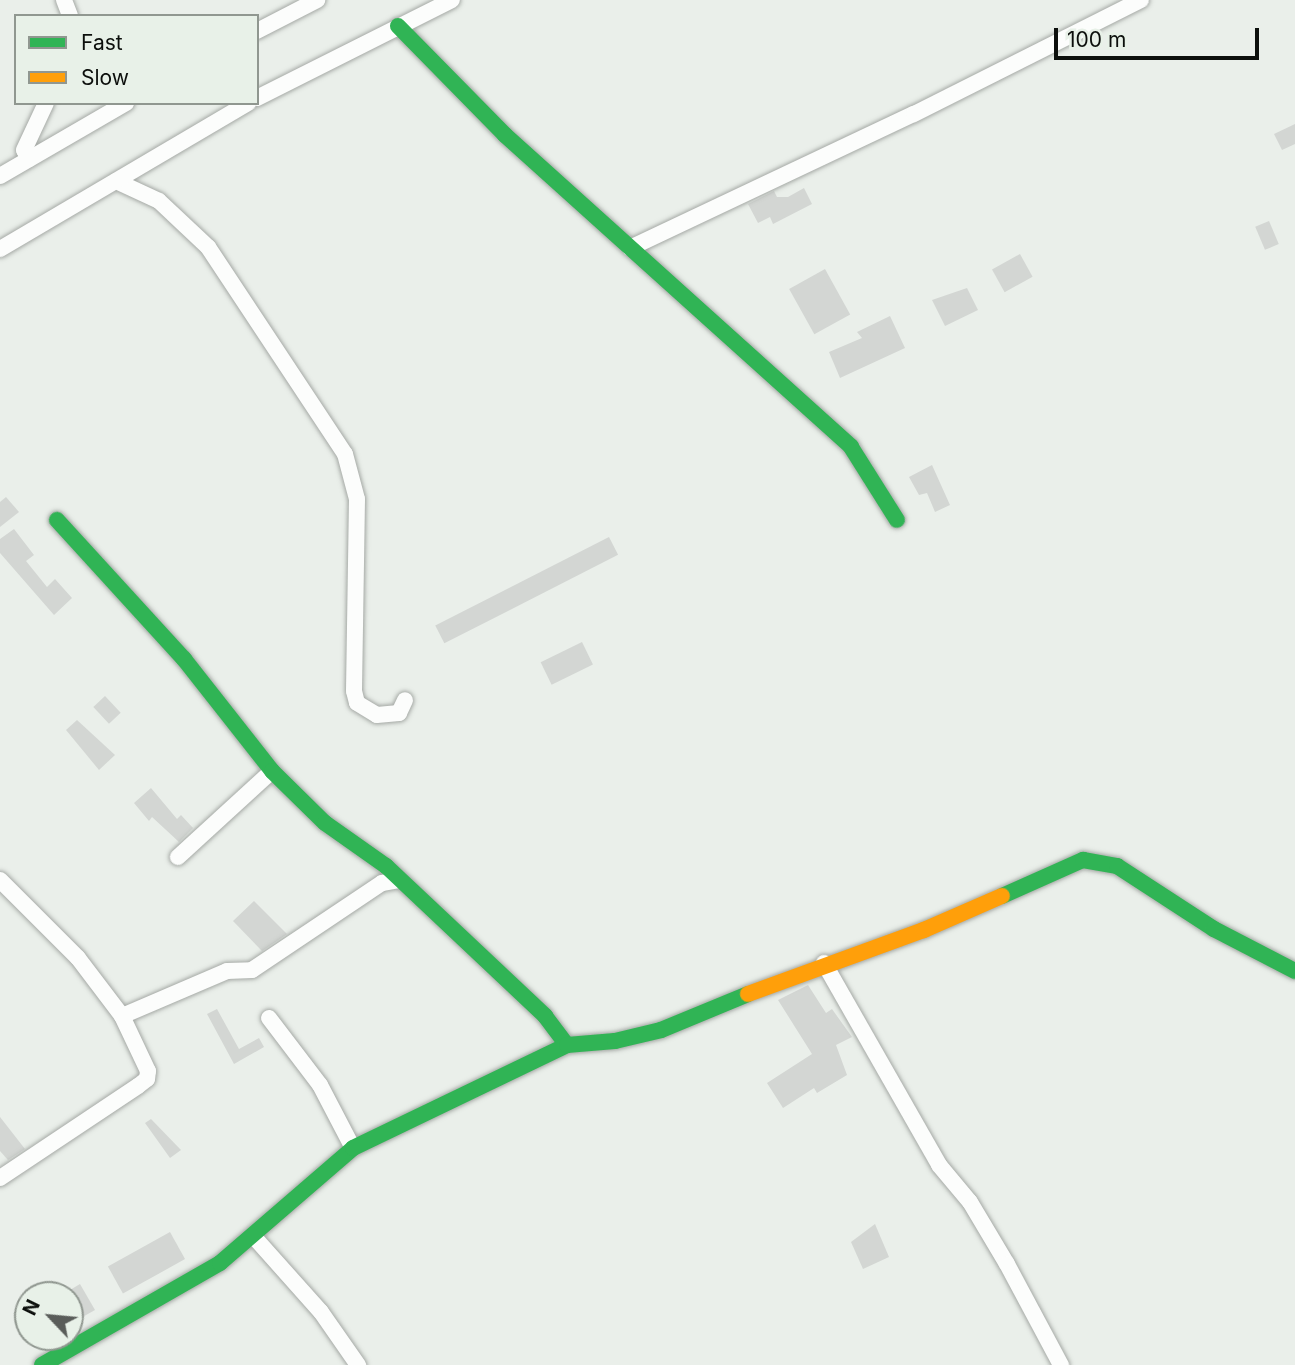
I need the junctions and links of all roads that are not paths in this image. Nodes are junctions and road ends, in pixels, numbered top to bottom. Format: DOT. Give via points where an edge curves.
graph roads {
  1 [pos="317,0"];
  2 [pos="452,0"];
  3 [pos="1141,0"];
  4 [pos="398,26"];
  5 [pos="259,30"];
  6 [pos="259,97"];
  7 [pos="45,105"];
  8 [pos="123,105"];
  9 [pos="245,105"];
  10 [pos="29,159"];
  11 [pos="0,176"];
  12 [pos="116,181"];
  13 [pos="630,248"];
  14 [pos="0,249"];
  15 [pos="57,520"];
  16 [pos="897,520"];
  17 [pos="405,700"];
  18 [pos="272,771"];
  19 [pos="178,857"];
  20 [pos="0,880"];
  21 [pos="399,880"];
  22 [pos="824,963"];
  23 [pos="1295,971"];
  24 [pos="122,1016"];
  25 [pos="269,1018"];
  26 [pos="567,1045"];
  27 [pos="353,1148"];
  28 [pos="0,1178"];
  29 [pos="255,1238"];
  30 [pos="42,1365"];
  31 [pos="358,1365"];
  32 [pos="1061,1365"];
  1 -- 5 [label="street"];
  2 -- 4 [label="street"];
  3 -- 13 [label="street"];
  4 -- 6 [label="street"];
  4 -- 13 [label="street" via="505,135"];
  7 -- 10 [label="street" via="24,150"];
  8 -- 10 [label="street"];
  9 -- 12 [label="street"];
  10 -- 11 [label="street"];
  12 -- 14 [label="street"];
  12 -- 17 [label="street" via="159,201 208,247 345,454 357,499 354,691 357,703 377,715 399,713"];
  13 -- 16 [label="street" via="851,447"];
  15 -- 18 [label="street" via="184,659"];
  18 -- 19 [label="street"];
  18 -- 21 [label="street" via="325,823"];
  20 -- 24 [label="street" via="78,958"];
  21 -- 24 [label="street" via="382,883 252,970 227,971"];
  21 -- 26 [label="street" via="545,1016"];
  22 -- 23 [label="street" via="924,930 1063,866 1098,859"];
  22 -- 26 [label="street" via="661,1030 615,1041"];
  22 -- 32 [label="street" via="939,1165 970,1202 1001,1253"];
  24 -- 28 [label="street" via="144,1060 147,1079"];
  25 -- 27 [label="street" via="320,1085"];
  26 -- 27 [label="street"];
  27 -- 29 [label="street"];
  29 -- 30 [label="street" via="220,1263"];
  29 -- 31 [label="street" via="321,1312"];
}
